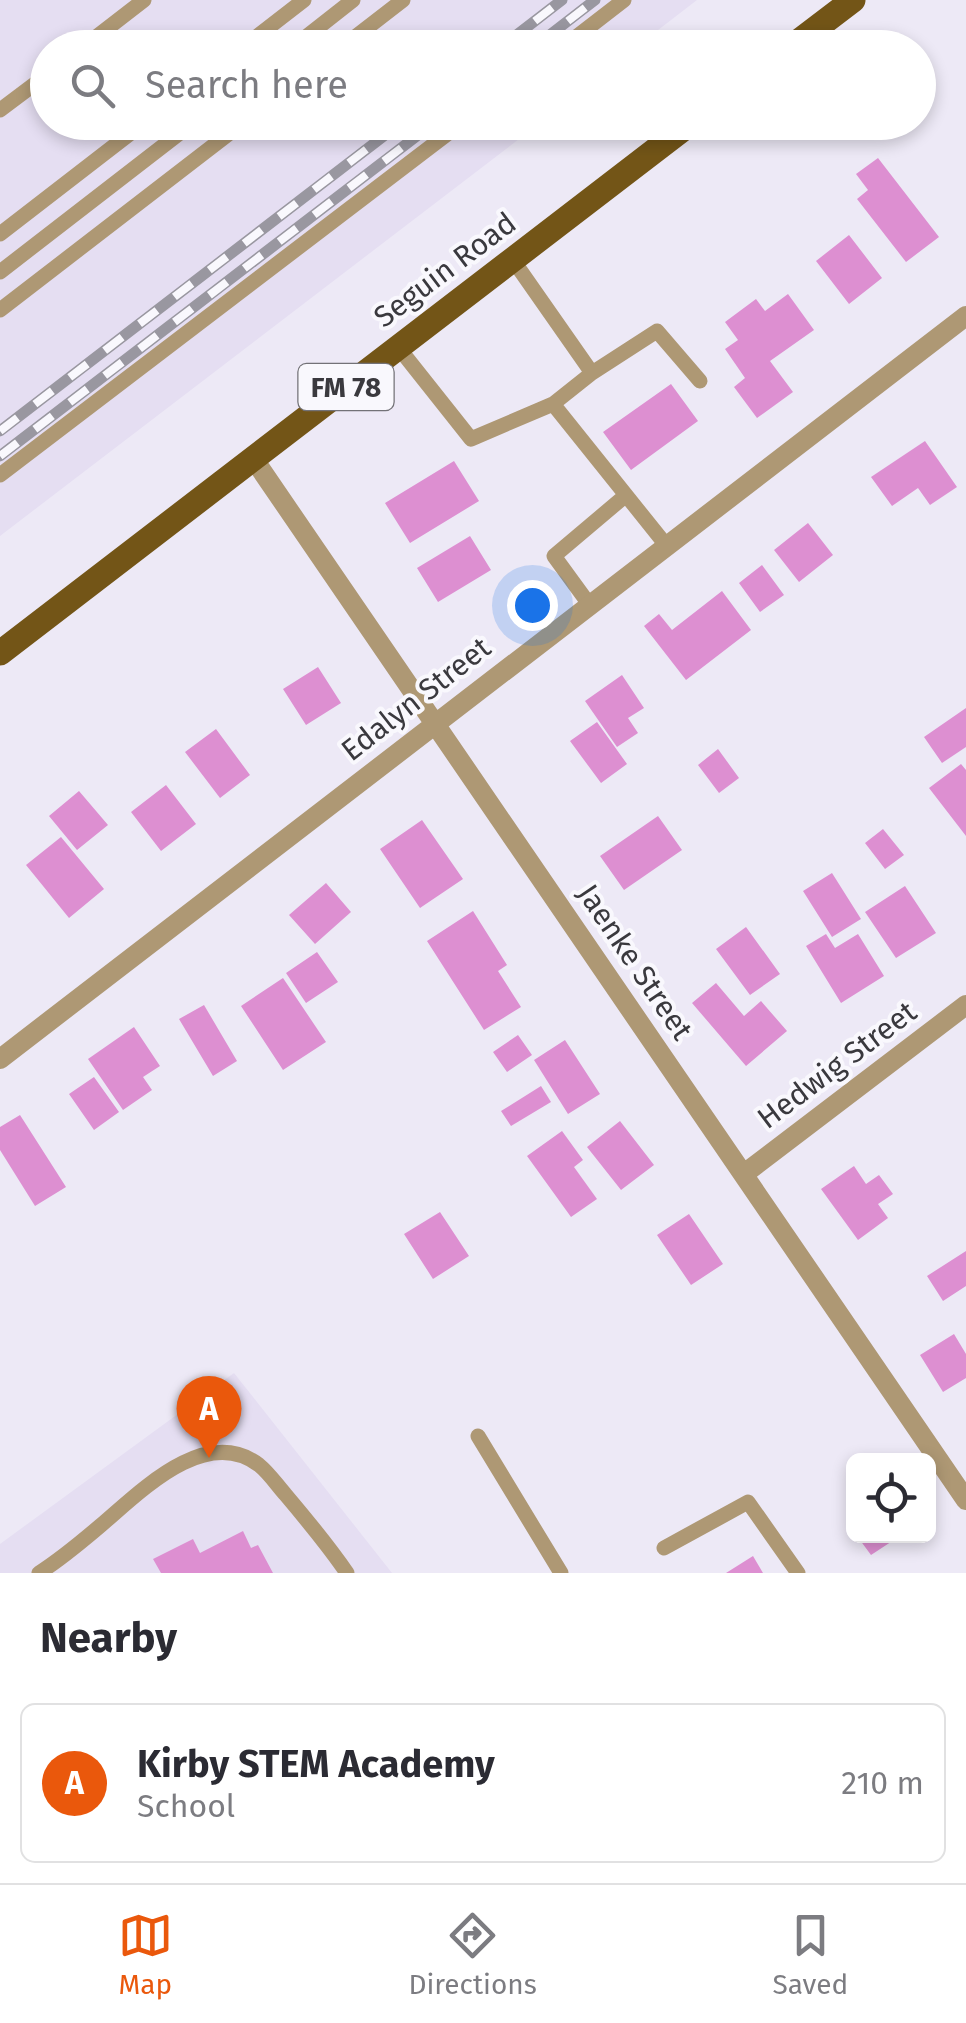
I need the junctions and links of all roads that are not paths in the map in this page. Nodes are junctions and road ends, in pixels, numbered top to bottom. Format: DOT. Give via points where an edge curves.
graph roads {
  1 [pos="144,0"];
  2 [pos="304,0"];
  3 [pos="354,0"];
  4 [pos="403,0"];
  5 [pos="624,0"];
  6 [pos="853,0"];
  7 [pos="105,30"];
  8 [pos="265,30"];
  9 [pos="315,30"];
  10 [pos="364,30"];
  11 [pos="585,30"];
  12 [pos="814,30"];
  13 [pos="30,88"];
  14 [pos="0,110"];
  15 [pos="121,140"];
  16 [pos="171,140"];
  17 [pos="221,140"];
  18 [pos="440,140"];
  19 [pos="669,140"];
  20 [pos="0,234"];
  21 [pos="512,260"];
  22 [pos="0,272"];
  23 [pos="0,310"];
  24 [pos="966,316"];
  25 [pos="398,347"];
  26 [pos="592,372"];
  27 [pos="700,381"];
  28 [pos="553,404"];
  29 [pos="254,458"];
  30 [pos="0,475"];
  31 [pos="625,496"];
  32 [pos="666,545"];
  33 [pos="589,604"];
  34 [pos="0,653"];
  35 [pos="435,722"];
  36 [pos="966,1005"];
  37 [pos="0,1059"];
  38 [pos="744,1174"];
  39 [pos="478,1436"];
  40 [pos="966,1500"];
  41 [pos="664,1548"];
  42 [pos="40,1573"];
  43 [pos="347,1573"];
  44 [pos="561,1573"];
  45 [pos="798,1573"];
  1 -- 7 [label="lane"];
  2 -- 8 [label="lane"];
  3 -- 9 [label="lane"];
  4 -- 10 [label="lane"];
  5 -- 11 [label="lane"];
  6 -- 12 [label="main road"];
  13 -- 14 [label="lane"];
  15 -- 20 [label="lane"];
  16 -- 22 [label="lane"];
  17 -- 23 [label="lane"];
  18 -- 30 [label="lane"];
  19 -- 21 [label="main road, Seguin Road / FM 78"];
  21 -- 25 [label="main road, Seguin Road / FM 78"];
  21 -- 26 [label="lane"];
  24 -- 32 [label="street, Edalyn Street"];
  25 -- 28 [label="lane" via="471,439"];
  25 -- 29 [label="main road, Seguin Road / FM 78"];
  26 -- 27 [label="lane" via="657,330"];
  26 -- 28 [label="lane"];
  28 -- 31 [label="lane"];
  29 -- 34 [label="main road, Seguin Road / FM 78"];
  29 -- 35 [label="street, Jaenke Street"];
  31 -- 32 [label="lane"];
  31 -- 33 [label="lane" via="554,556"];
  32 -- 33 [label="street, Edalyn Street"];
  33 -- 35 [label="street, Edalyn Street"];
  35 -- 37 [label="street, Edalyn Street"];
  35 -- 38 [label="street, Jaenke Street"];
  36 -- 38 [label="street, Hedwig Street"];
  38 -- 40 [label="street, Jaenke Street"];
  39 -- 44 [label="lane"];
  41 -- 45 [label="lane" via="748,1502"];
  42 -- 43 [label="lane" via="161,1474 218,1453 260,1466"];
}
